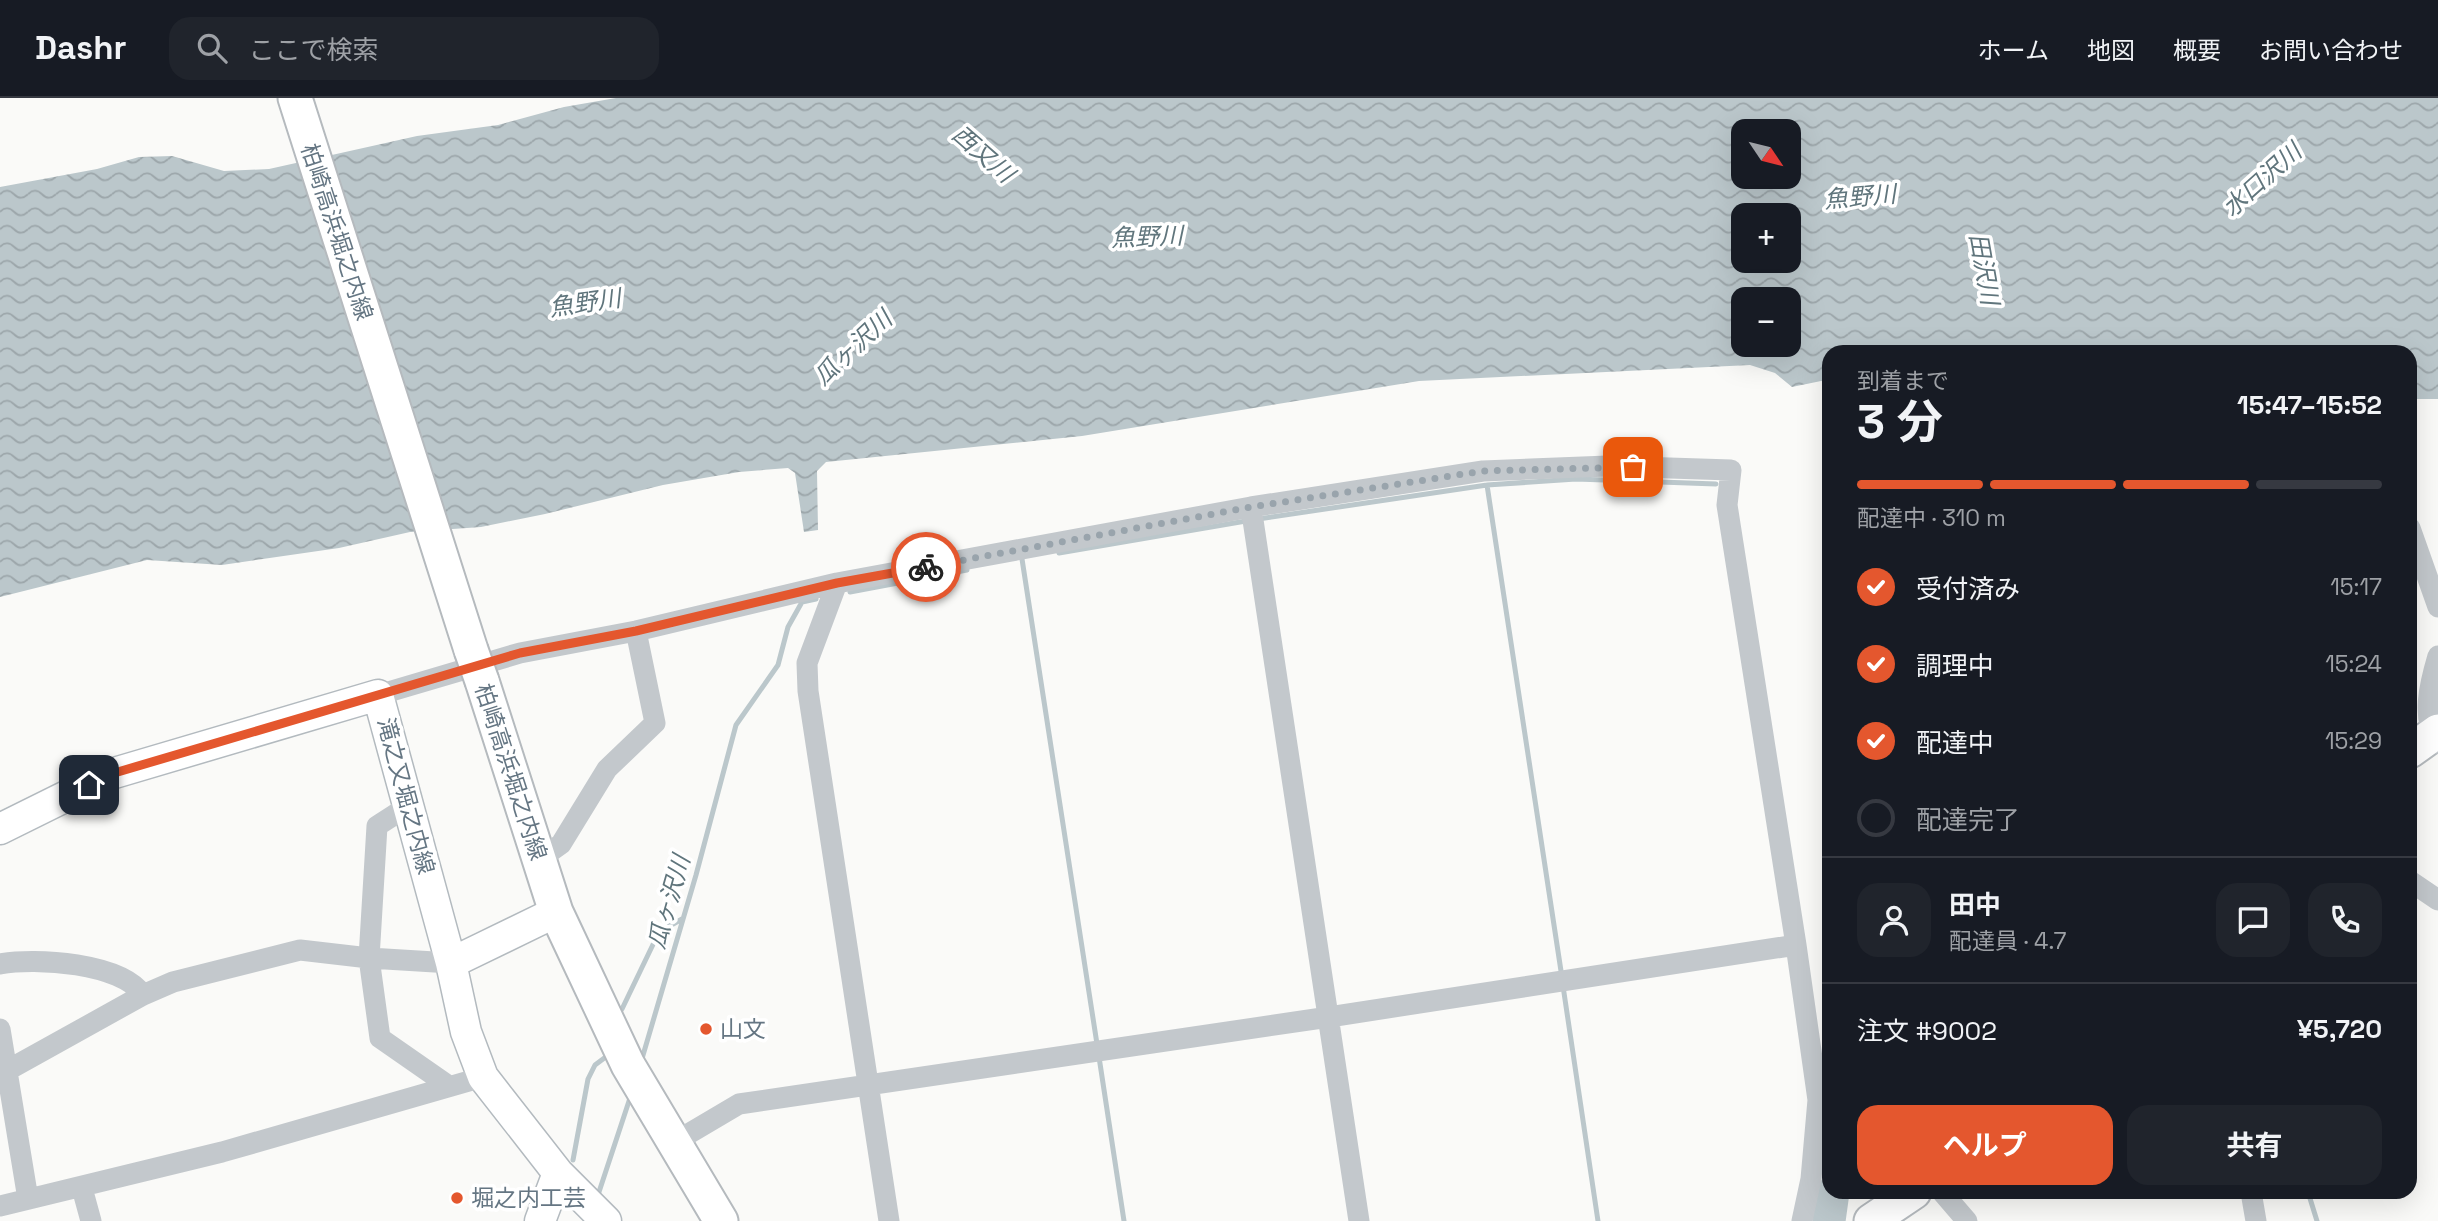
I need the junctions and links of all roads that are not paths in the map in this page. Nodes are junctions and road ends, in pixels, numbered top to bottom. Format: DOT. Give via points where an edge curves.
graph roads {
  1 [pos="295,98"];
  2 [pos="1251,507"];
  3 [pos="2417,548"];
  4 [pos="837,583"];
  5 [pos="2438,607"];
  6 [pos="636,631"];
  7 [pos="2438,656"];
  8 [pos="378,695"];
  9 [pos="2429,740"];
  10 [pos="408,806"];
  11 [pos="0,829"];
  12 [pos="540,859"];
  13 [pos="2417,886"];
  14 [pos="2438,900"];
  15 [pos="556,912"];
  16 [pos="1796,944"];
  17 [pos="369,958"];
  18 [pos="451,963"];
  19 [pos="0,964"];
  20 [pos="144,995"];
  21 [pos="1329,1017"];
  22 [pos="0,1029"];
  23 [pos="8,1070"];
  24 [pos="483,1077"];
  25 [pos="869,1085"];
  26 [pos="449,1086"];
  27 [pos="673,1143"];
  28 [pos="558,1173"];
  29 [pos="82,1188"];
  30 [pos="28,1199"];
  31 [pos="1904,1199"];
  32 [pos="1947,1199"];
  33 [pos="2252,1199"];
  34 [pos="0,1206"];
  35 [pos="598,1213"];
  36 [pos="91,1221"];
  37 [pos="540,1221"];
  38 [pos="721,1221"];
  39 [pos="889,1221"];
  40 [pos="1359,1221"];
  41 [pos="1802,1221"];
  42 [pos="1871,1221"];
  43 [pos="1967,1221"];
  44 [pos="2256,1221"];
  1 -- 12 [label="main road, 柏崎高浜堀之内線"];
  2 -- 4 [label="street"];
  2 -- 16 [label="street" via="1483,471 1608,466 1731,470 1727,506"];
  2 -- 21 [label="street"];
  3 -- 5 [label="street"];
  4 -- 6 [label="street"];
  4 -- 25 [label="street" via="807,663 808,691"];
  6 -- 8 [label="street" via="520,653"];
  6 -- 12 [label="street" via="654,723 607,769 561,844"];
  7 -- 9 [label="street" via="2428,691"];
  8 -- 10 [label="main road, 滝之又堀之内線"];
  8 -- 11 [label="main road, 滝之又堀之内線" via="111,774"];
  10 -- 17 [label="street" via="377,826"];
  10 -- 18 [label="main road, 滝之又堀之内線"];
  12 -- 15 [label="main road, 柏崎高浜堀之内線"];
  13 -- 14 [label="street"];
  15 -- 18 [label="main road"];
  15 -- 27 [label="main road, 柏崎高浜堀之内線" via="636,1078"];
  16 -- 21 [label="street"];
  16 -- 41 [label="street" via="1818,1100"];
  17 -- 18 [label="street"];
  17 -- 20 [label="street" via="300,950 173,982"];
  17 -- 26 [label="street" via="380,1038"];
  18 -- 24 [label="main road, 滝之又堀之内線" via="466,1032"];
  19 -- 20 [label="street" via="75,963 123,979"];
  20 -- 23 [label="street"];
  21 -- 25 [label="street"];
  21 -- 40 [label="street"];
  22 -- 23 [label="street"];
  23 -- 30 [label="street"];
  24 -- 26 [label="street"];
  24 -- 28 [label="main road, 滝之又堀之内線"];
  25 -- 27 [label="street" via="739,1104"];
  25 -- 39 [label="street"];
  26 -- 29 [label="street"];
  27 -- 38 [label="main road, 柏崎高浜堀之内線"];
  28 -- 35 [label="main road, 滝之又堀之内線"];
  28 -- 37 [label="main road"];
  29 -- 30 [label="street"];
  29 -- 36 [label="street"];
  30 -- 34 [label="street"];
  31 -- 42 [label="main road"];
  32 -- 43 [label="street"];
  33 -- 44 [label="street"];
}
